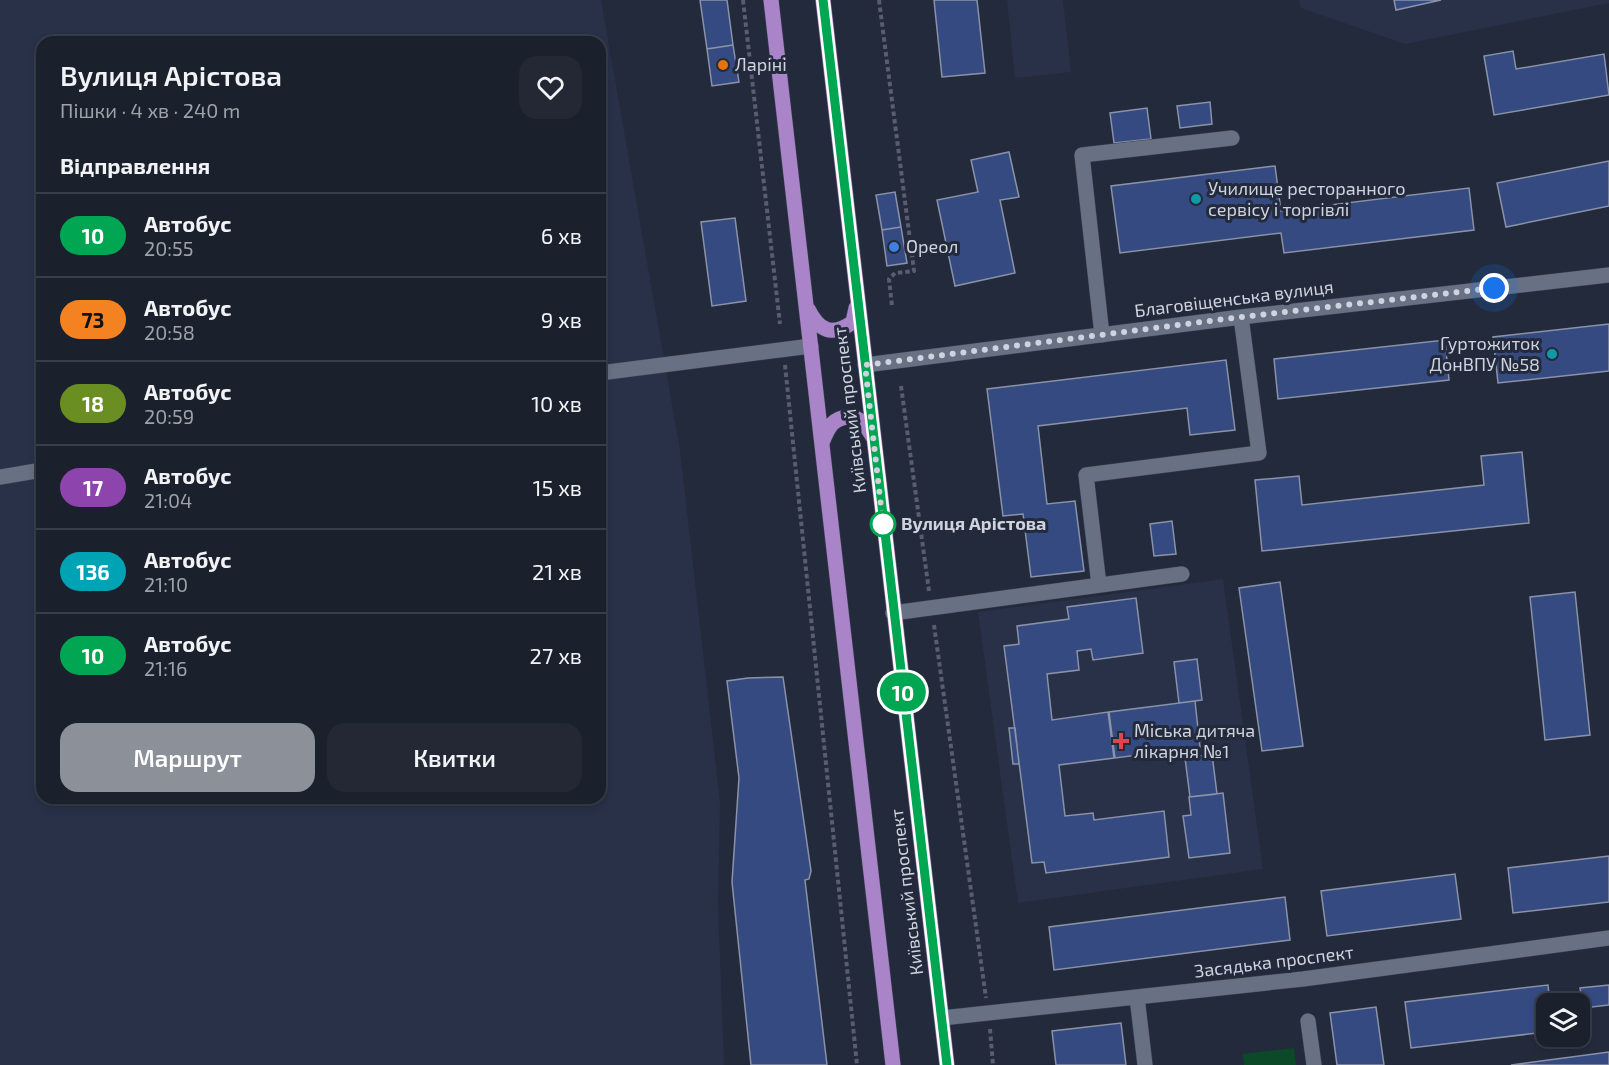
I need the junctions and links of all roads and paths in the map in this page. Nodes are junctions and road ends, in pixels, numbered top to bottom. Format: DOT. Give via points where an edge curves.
graph roads {
  1 [pos="743,0"];
  2 [pos="771,0"];
  3 [pos="823,0"];
  4 [pos="879,0"];
  5 [pos="1232,138"];
  6 [pos="1609,275"];
  7 [pos="857,300"];
  8 [pos="892,306"];
  9 [pos="806,307"];
  10 [pos="1241,317"];
  11 [pos="780,324"];
  12 [pos="1102,335"];
  13 [pos="811,346"];
  14 [pos="865,365"];
  15 [pos="606,372"];
  16 [pos="786,379"];
  17 [pos="901,386"];
  18 [pos="873,437"];
  19 [pos="822,443"];
  20 [pos="36,471"];
  21 [pos="0,477"];
  22 [pos="1182,574"];
  23 [pos="1099,585"];
  24 [pos="931,607"];
  25 [pos="893,613"];
  26 [pos="1609,938"];
  27 [pos="1137,997"];
  28 [pos="988,1013"];
  29 [pos="942,1018"];
  30 [pos="1308,1021"];
  31 [pos="857,1065"];
  32 [pos="893,1065"];
  33 [pos="947,1065"];
  34 [pos="993,1065"];
  35 [pos="1146,1065"];
  36 [pos="1314,1065"];
  1 -- 11 [label="path"];
  2 -- 9 [label="main road, Київський проспект"];
  3 -- 7 [label="main road, Київський проспект"];
  4 -- 8 [label="path" via="914,271 895,273 889,279"];
  5 -- 12 [label="street" via="1082,155"];
  6 -- 10 [label="street, Благовіщенська вулиця"];
  7 -- 9 [label="main road" via="853,322 843,329 829,331 814,323"];
  7 -- 14 [label="main road, Київський проспект"];
  9 -- 13 [label="main road, Київський проспект"];
  10 -- 12 [label="street, Благовіщенська вулиця"];
  10 -- 23 [label="street" via="1259,453 1086,474"];
  12 -- 14 [label="street, Благовіщенська вулиця"];
  13 -- 15 [label="street"];
  13 -- 19 [label="main road, Київський проспект"];
  14 -- 18 [label="main road, Київський проспект"];
  16 -- 31 [label="path"];
  17 -- 24 [label="path"];
  18 -- 19 [label="main road" via="864,423 852,416 839,417 828,428"];
  18 -- 25 [label="main road, Київський проспект"];
  19 -- 32 [label="main road, Київський проспект"];
  20 -- 21 [label="street"];
  22 -- 23 [label="street"];
  23 -- 24 [label="street"];
  24 -- 25 [label="street"];
  24 -- 28 [label="path"];
  25 -- 29 [label="main road, Київський проспект"];
  26 -- 27 [label="street, Засядька проспект"];
  27 -- 28 [label="street, Засядька проспект"];
  27 -- 35 [label="street"];
  28 -- 29 [label="street, Засядька проспект"];
  28 -- 34 [label="path"];
  29 -- 33 [label="main road, Київський проспект"];
  30 -- 36 [label="street"];
}
